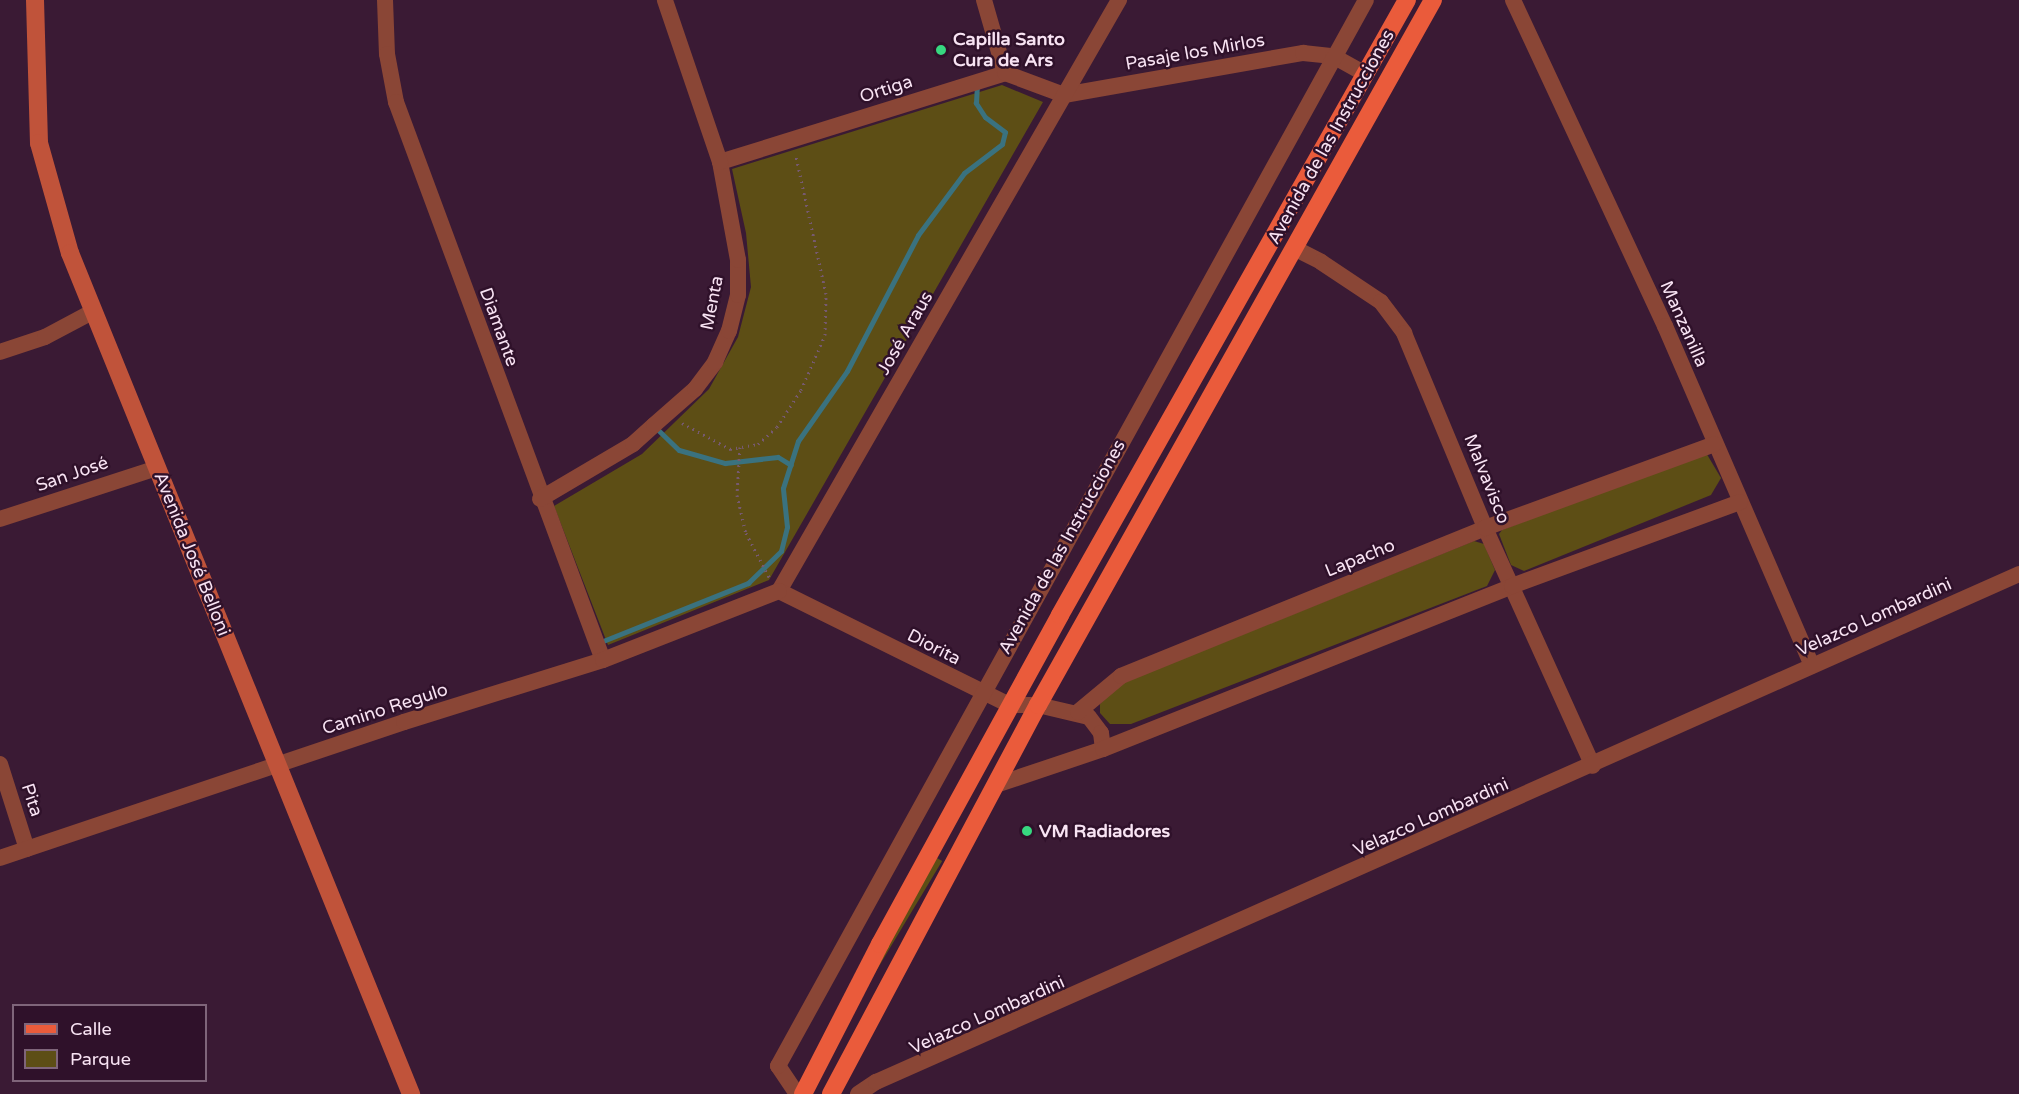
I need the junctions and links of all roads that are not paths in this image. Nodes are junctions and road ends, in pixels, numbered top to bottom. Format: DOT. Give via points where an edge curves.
graph roads {
  1 [pos="35,0"];
  2 [pos="385,0"];
  3 [pos="665,0"];
  4 [pos="984,0"];
  5 [pos="1119,0"];
  6 [pos="1366,0"];
  7 [pos="1407,0"];
  8 [pos="1433,0"];
  9 [pos="1514,0"];
  10 [pos="1333,56"];
  11 [pos="1005,73"];
  12 [pos="1366,74"];
  13 [pos="1064,95"];
  14 [pos="720,162"];
  15 [pos="1296,249"];
  16 [pos="92,312"];
  17 [pos="0,352"];
  18 [pos="1714,444"];
  19 [pos="157,468"];
  20 [pos="540,498"];
  21 [pos="1740,502"];
  22 [pos="0,519"];
  23 [pos="1485,528"];
  24 [pos="2019,574"];
  25 [pos="775,584"];
  26 [pos="1512,586"];
  27 [pos="603,660"];
  28 [pos="1812,666"];
  29 [pos="982,693"];
  30 [pos="1010,705"];
  31 [pos="1038,705"];
  32 [pos="1078,712"];
  33 [pos="1103,749"];
  34 [pos="0,764"];
  35 [pos="280,766"];
  36 [pos="1593,766"];
  37 [pos="996,785"];
  38 [pos="27,849"];
  39 [pos="0,858"];
  40 [pos="411,1094"];
  41 [pos="796,1094"];
  42 [pos="803,1094"];
  43 [pos="831,1094"];
  44 [pos="858,1094"];
  1 -- 16 [label="street, Avenida José Belloni" via="39,143 49,189"];
  2 -- 20 [label="street, Diamante" via="387,54 396,102"];
  3 -- 14 [label="street, Menta"];
  4 -- 11 [label="street"];
  5 -- 13 [label="street, José Araus"];
  6 -- 10 [label="street, Avenida de las Instrucciones"];
  7 -- 12 [label="main road, Avenida de las Instrucciones"];
  8 -- 15 [label="main road, Avenida de las Instrucciones"];
  9 -- 18 [label="street, Manzanilla" via="1665,326"];
  10 -- 12 [label="street"];
  10 -- 13 [label="street, Pasaje los Mirlos" via="1303,53"];
  10 -- 29 [label="street, Avenida de las Instrucciones"];
  11 -- 13 [label="street"];
  11 -- 14 [label="street, Ortiga"];
  12 -- 30 [label="main road, Avenida de las Instrucciones"];
  13 -- 25 [label="street, José Araus"];
  14 -- 20 [label="street, Menta" via="738,260 738,295 729,331 715,362 695,389 633,444"];
  15 -- 23 [label="street, Malvavisco" via="1321,262 1394,316 1467,478"];
  15 -- 31 [label="main road, Avenida de las Instrucciones"];
  16 -- 17 [label="street" via="45,337"];
  16 -- 19 [label="street, Avenida José Belloni"];
  18 -- 21 [label="street, Manzanilla"];
  18 -- 23 [label="street, Lapacho"];
  19 -- 22 [label="street, San José"];
  19 -- 35 [label="street, Avenida José Belloni"];
  20 -- 27 [label="street, Diamante"];
  21 -- 26 [label="street"];
  21 -- 28 [label="street, Manzanilla"];
  23 -- 26 [label="street, Malvavisco"];
  23 -- 32 [label="street, Lapacho" via="1121,676"];
  24 -- 28 [label="street, Velazco Lombardini"];
  25 -- 27 [label="street, Camino Regulo"];
  25 -- 29 [label="street, Diorita"];
  26 -- 33 [label="street"];
  26 -- 36 [label="street, Malvavisco"];
  27 -- 35 [label="street, Camino Regulo" via="404,722"];
  28 -- 36 [label="street, Velazco Lombardini"];
  29 -- 30 [label="street, Diorita"];
  29 -- 41 [label="street, Avenida de las Instrucciones" via="778,1066"];
  30 -- 31 [label="street, Diorita"];
  30 -- 42 [label="main road, Avenida de las Instrucciones"];
  31 -- 32 [label="street, Diorita"];
  31 -- 37 [label="main road, Avenida de las Instrucciones"];
  32 -- 33 [label="street" via="1095,720"];
  33 -- 37 [label="street"];
  34 -- 38 [label="street, Pita"];
  35 -- 38 [label="street, Camino Regulo"];
  35 -- 40 [label="street, Avenida José Belloni"];
  36 -- 44 [label="street, Velazco Lombardini"];
  37 -- 43 [label="main road, Avenida de las Instrucciones"];
  38 -- 39 [label="street, Camino Regulo"];
}
